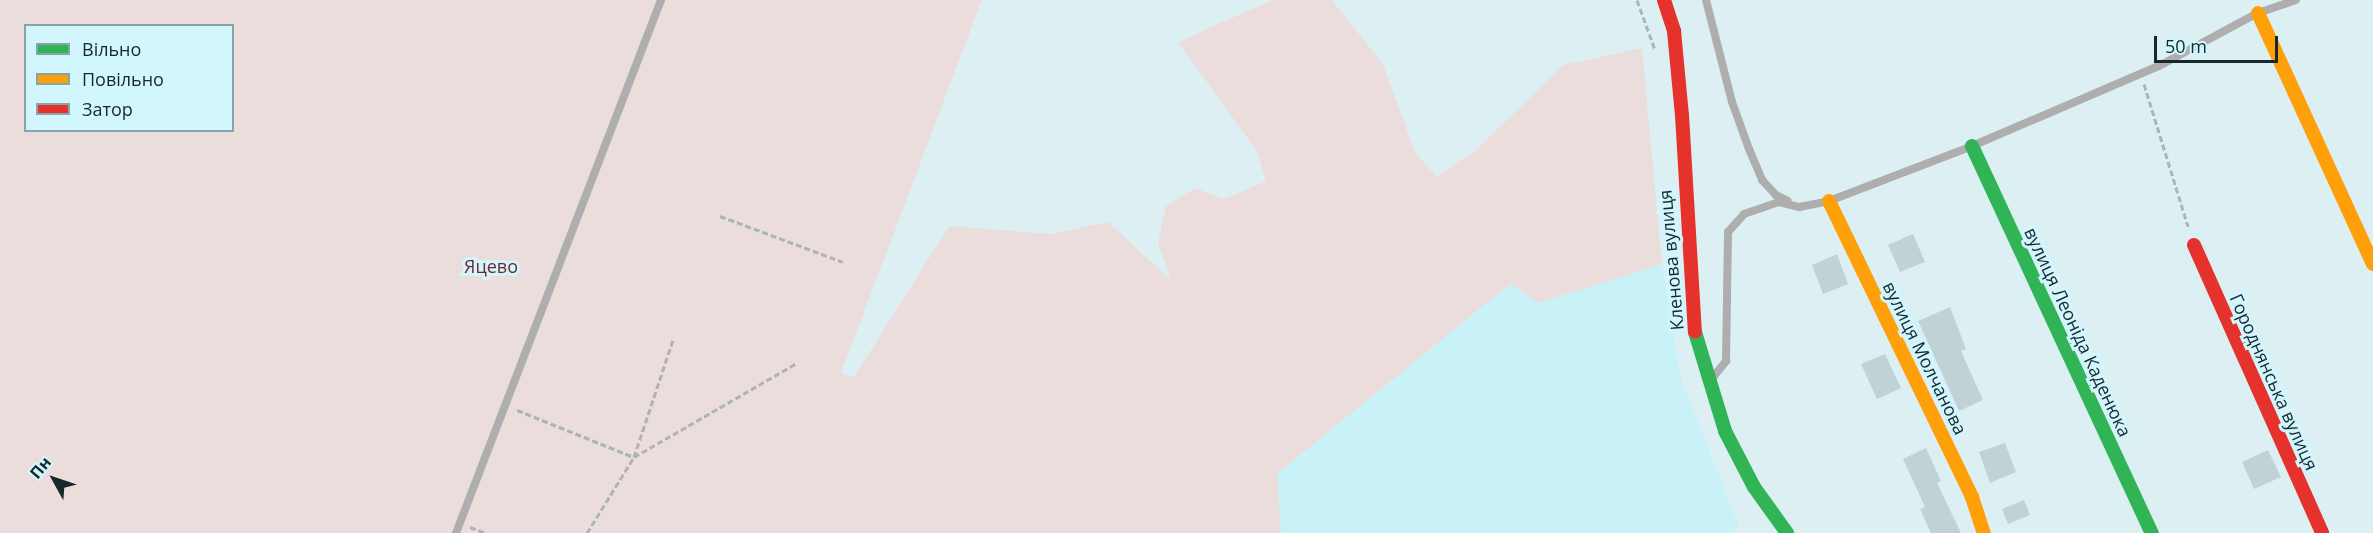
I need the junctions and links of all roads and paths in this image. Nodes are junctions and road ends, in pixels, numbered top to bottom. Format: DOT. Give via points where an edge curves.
graph roads {
  1 [pos="661,0"];
  2 [pos="1664,0"];
  3 [pos="1706,0"];
  4 [pos="2296,0"];
  5 [pos="2258,14"];
  6 [pos="2140,73"];
  7 [pos="1972,146"];
  8 [pos="1829,201"];
  9 [pos="1799,207"];
  10 [pos="720,216"];
  11 [pos="2194,245"];
  12 [pos="843,262"];
  13 [pos="2373,264"];
  14 [pos="674,337"];
  15 [pos="797,363"];
  16 [pos="1708,384"];
  17 [pos="506,405"];
  18 [pos="633,457"];
  19 [pos="460,522"];
  20 [pos="456,533"];
  21 [pos="486,533"];
  22 [pos="587,533"];
  23 [pos="1787,533"];
  24 [pos="1984,533"];
  25 [pos="2152,533"];
  26 [pos="2322,533"];
  1 -- 17 [label="lane"];
  2 -- 16 [label="street, Кленова вулиця" via="1674,31 1682,115 1691,317"];
  3 -- 9 [label="lane" via="1732,102 1762,180 1776,195"];
  4 -- 5 [label="lane"];
  5 -- 6 [label="lane"];
  5 -- 13 [label="street"];
  6 -- 7 [label="lane"];
  6 -- 11 [label="path"];
  7 -- 8 [label="lane"];
  7 -- 25 [label="street, вулиця Леоніда Каденюка"];
  8 -- 9 [label="lane"];
  8 -- 24 [label="street, вулиця Молчанова" via="1972,497"];
  9 -- 16 [label="lane" via="1779,202 1761,208 1744,214 1728,232 1726,361"];
  10 -- 12 [label="path"];
  11 -- 26 [label="street, Городнянська вулиця"];
  14 -- 18 [label="path"];
  15 -- 18 [label="path"];
  16 -- 23 [label="street, Кленова вулиця" via="1725,431 1754,487"];
  17 -- 18 [label="path"];
  17 -- 19 [label="lane"];
  18 -- 22 [label="path"];
  19 -- 20 [label="lane"];
  19 -- 21 [label="path"];
}
